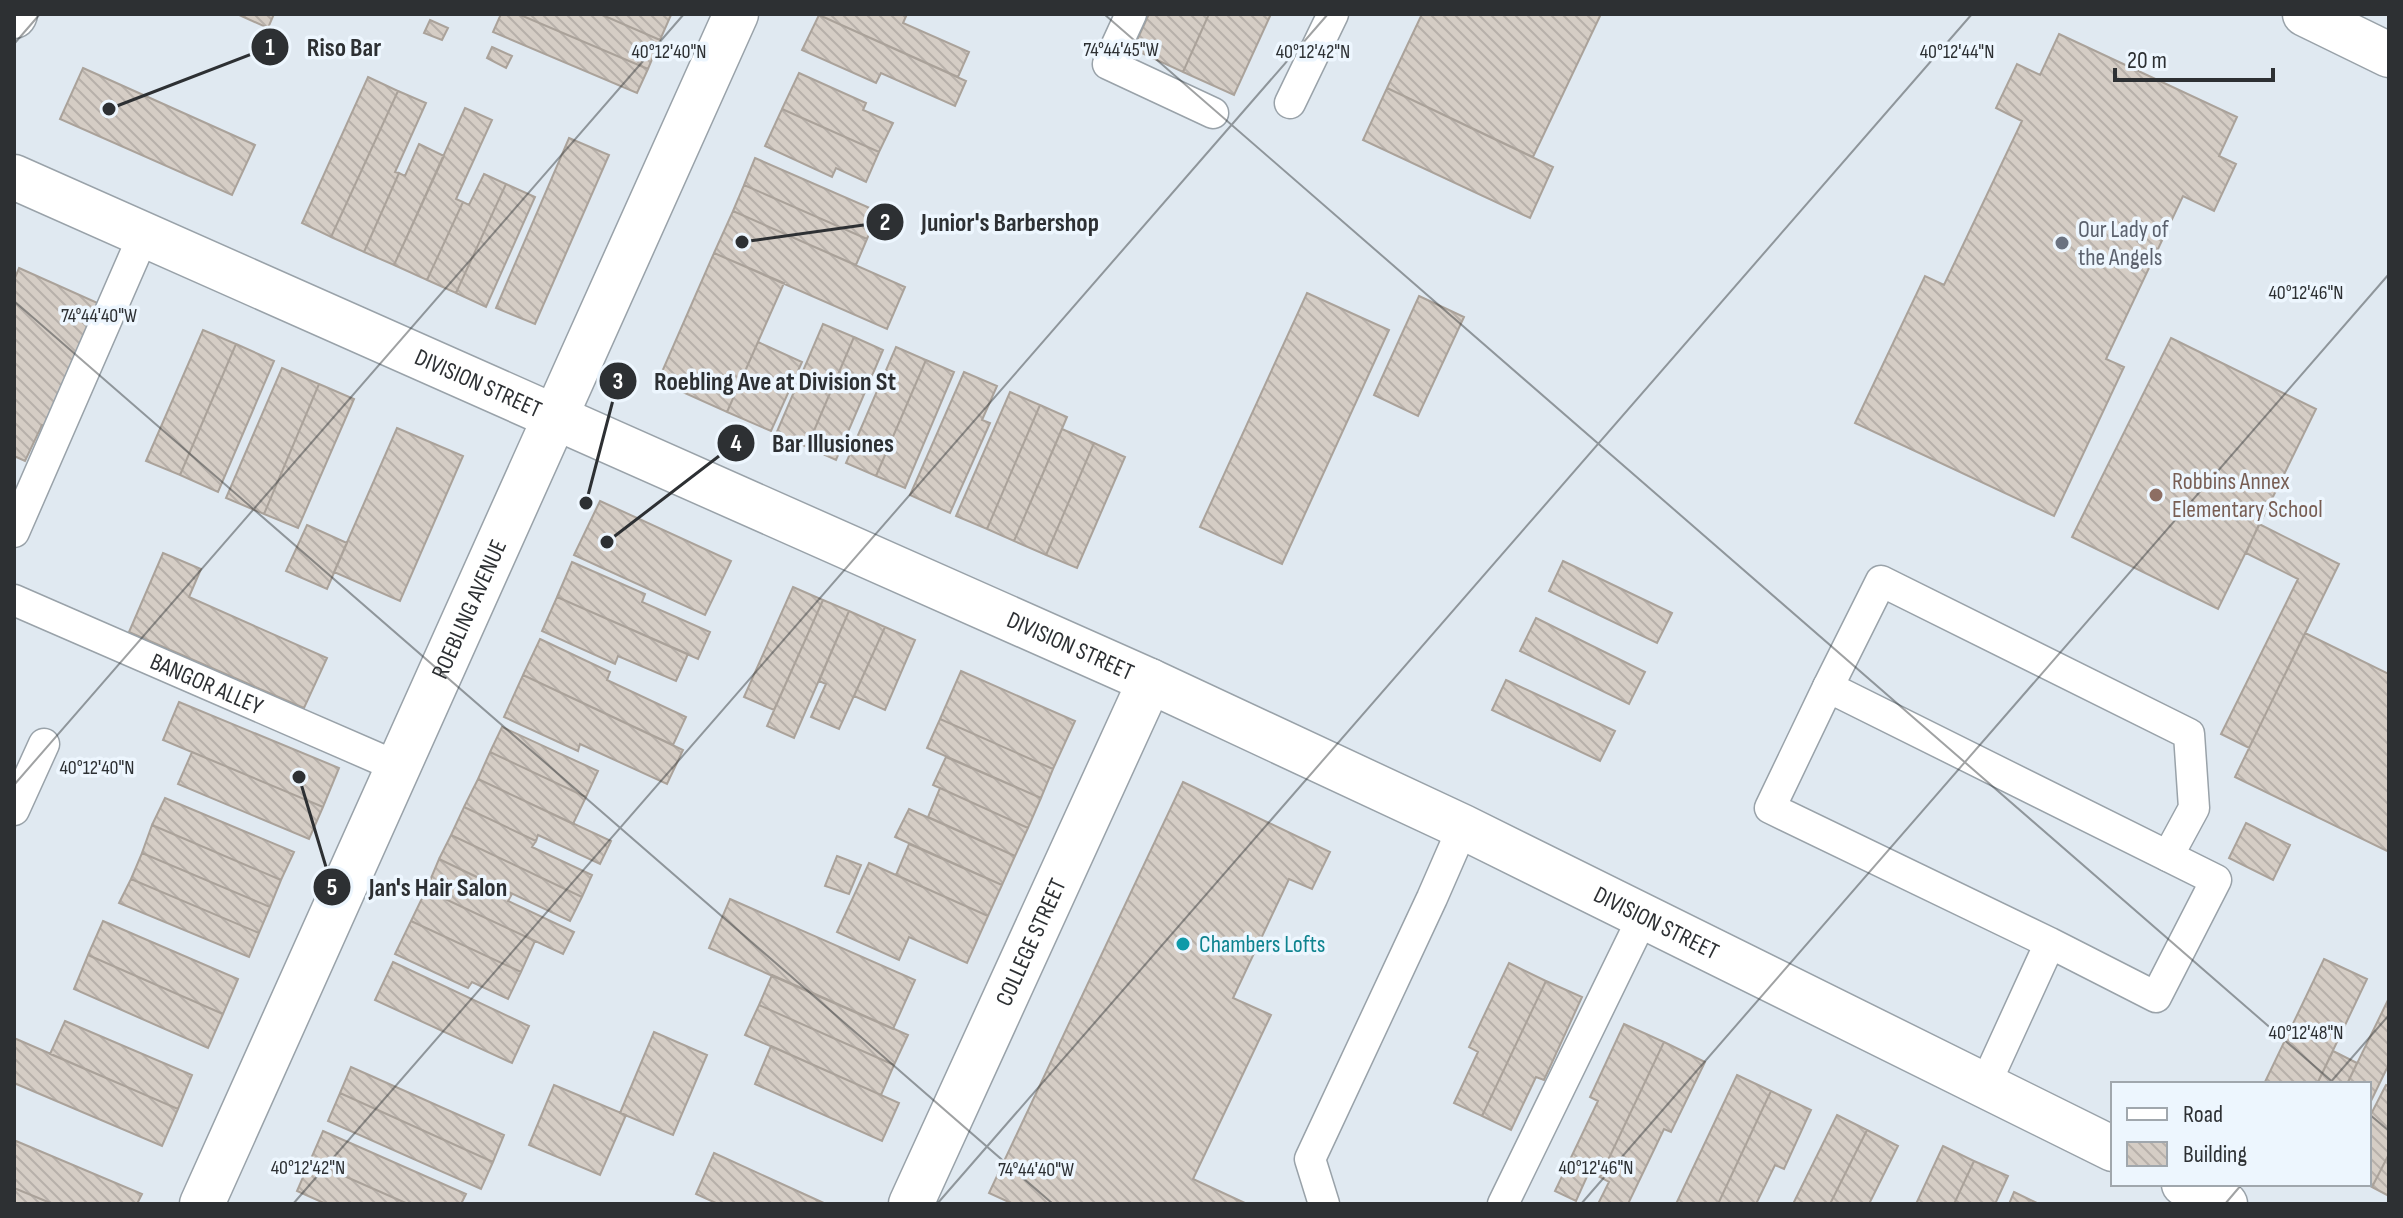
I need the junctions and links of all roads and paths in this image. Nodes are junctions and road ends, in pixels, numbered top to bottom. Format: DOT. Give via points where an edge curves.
graph roads {
  1 [pos="736,14"];
  2 [pos="1131,14"];
  3 [pos="1333,14"];
  4 [pos="2305,14"];
  5 [pos="2389,55"];
  6 [pos="1290,103"];
  7 [pos="1213,113"];
  8 [pos="14,177"];
  9 [pos="144,234"];
  10 [pos="556,417"];
  11 [pos="14,532"];
  12 [pos="14,600"];
  13 [pos="1150,681"];
  14 [pos="1828,687"];
  15 [pos="44,744"];
  16 [pos="398,767"];
  17 [pos="15,806"];
  18 [pos="1463,827"];
  19 [pos="2168,856"];
  20 [pos="1643,917"];
  21 [pos="2050,943"];
  22 [pos="1985,1085"];
  23 [pos="2111,1148"];
  24 [pos="2182,1191"];
  25 [pos="202,1204"];
  26 [pos="911,1204"];
  27 [pos="1324,1204"];
  28 [pos="1503,1204"];
  29 [pos="2225,1204"];
  1 -- 10 [label="street, ROEBLING AVENUE"];
  2 -- 7 [label="lane" via="1108,64"];
  3 -- 6 [label="lane"];
  4 -- 5 [label="street"];
  8 -- 9 [label="street, DIVISION STREET"];
  9 -- 10 [label="street, DIVISION STREET"];
  9 -- 11 [label="lane"];
  10 -- 13 [label="street, DIVISION STREET"];
  10 -- 16 [label="street, ROEBLING AVENUE"];
  12 -- 16 [label="lane, BANGOR ALLEY"];
  13 -- 18 [label="street, DIVISION STREET"];
  13 -- 26 [label="street, COLLEGE STREET"];
  14 -- 19 [label="lane"];
  14 -- 19 [label="lane" via="1881,581 2049,664 2189,734 2194,808"];
  14 -- 21 [label="lane" via="1770,808"];
  15 -- 17 [label="lane"];
  16 -- 25 [label="street, ROEBLING AVENUE"];
  18 -- 20 [label="street, DIVISION STREET"];
  18 -- 27 [label="lane" via="1310,1159"];
  19 -- 21 [label="lane" via="2216,880 2156,997"];
  20 -- 22 [label="street, DIVISION STREET"];
  20 -- 28 [label="lane"];
  21 -- 22 [label="lane"];
  22 -- 23 [label="street, DIVISION STREET"];
  24 -- 29 [label="street"];
}
